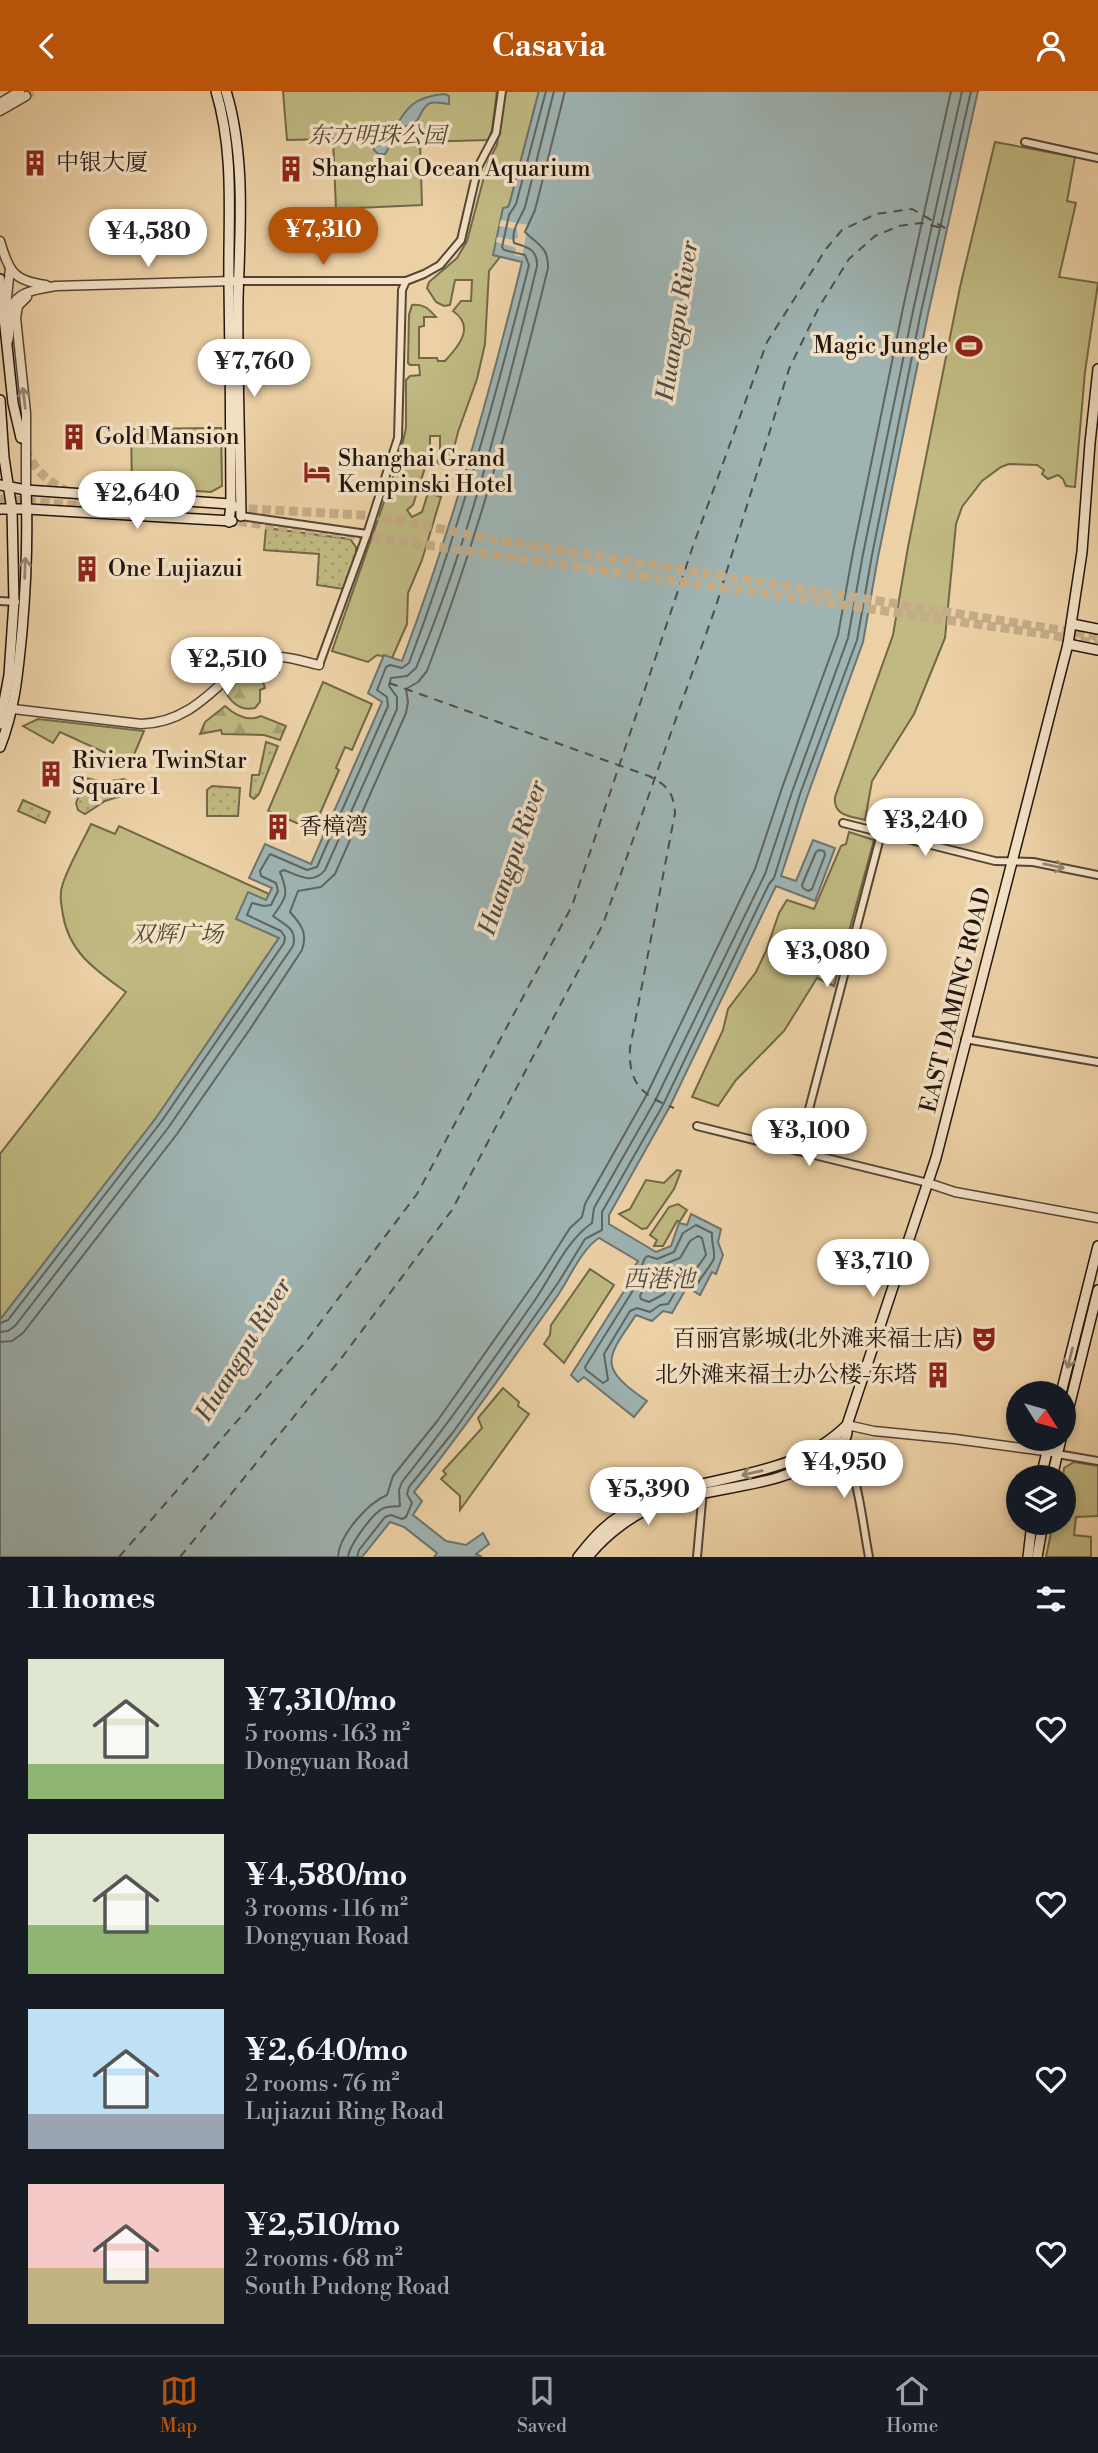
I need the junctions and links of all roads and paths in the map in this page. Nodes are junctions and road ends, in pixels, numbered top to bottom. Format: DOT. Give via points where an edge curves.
graph roads {
  1 [pos="216,91"];
  2 [pos="226,91"];
  3 [pos="502,91"];
  4 [pos="23,94"];
  5 [pos="0,103"];
  6 [pos="0,111"];
  7 [pos="1025,142"];
  8 [pos="1098,158"];
  9 [pos="0,241"];
  10 [pos="10,268"];
  11 [pos="0,279"];
  12 [pos="229,281"];
  13 [pos="240,281"];
  14 [pos="406,281"];
  15 [pos="56,286"];
  16 [pos="5,313"];
  17 [pos="7,344"];
  18 [pos="1098,369"];
  19 [pos="0,400"];
  20 [pos="21,438"];
  21 [pos="1094,439"];
  22 [pos="5,486"];
  23 [pos="26,491"];
  24 [pos="231,504"];
  25 [pos="0,509"];
  26 [pos="27,509"];
  27 [pos="12,510"];
  28 [pos="241,516"];
  29 [pos="229,522"];
  30 [pos="367,534"];
  31 [pos="0,601"];
  32 [pos="19,602"];
  33 [pos="1072,624"];
  34 [pos="1098,629"];
  35 [pos="1068,644"];
  36 [pos="1098,650"];
  37 [pos="319,665"];
  38 [pos="2,702"];
  39 [pos="13,709"];
  40 [pos="1,717"];
  41 [pos="0,747"];
  42 [pos="843,823"];
  43 [pos="881,834"];
  44 [pos="1010,862"];
  45 [pos="1098,876"];
  46 [pos="965,1039"];
  47 [pos="1098,1062"];
  48 [pos="697,1126"];
  49 [pos="798,1151"];
  50 [pos="928,1184"];
  51 [pos="1098,1217"];
  52 [pos="1098,1246"];
  53 [pos="1098,1290"];
  54 [pos="1064,1381"];
  55 [pos="1075,1381"];
  56 [pos="847,1425"];
  57 [pos="839,1440"];
  58 [pos="1006,1446"];
  59 [pos="1047,1451"];
  60 [pos="1059,1451"];
  61 [pos="1058,1454"];
  62 [pos="1098,1461"];
  63 [pos="1044,1465"];
  64 [pos="1055,1465"];
  65 [pos="702,1490"];
  66 [pos="1031,1535"];
  67 [pos="1041,1535"];
  68 [pos="578,1557"];
  69 [pos="588,1557"];
  70 [pos="697,1557"];
  71 [pos="869,1557"];
  72 [pos="1028,1557"];
  73 [pos="1037,1557"];
  1 -- 12 [label="main road" via="230,186"];
  2 -- 13 [label="main road" via="239,176"];
  3 -- 14 [label="street" via="496,133 478,167 461,240 440,265"];
  4 -- 5 [label="street"];
  4 -- 6 [label="street"];
  7 -- 8 [label="street"];
  9 -- 10 [label="street"];
  10 -- 15 [label="street" via="29,283"];
  10 -- 16 [label="street"];
  11 -- 16 [label="main road"];
  12 -- 13 [label="street"];
  12 -- 15 [label="street"];
  12 -- 24 [label="main road"];
  13 -- 14 [label="street"];
  13 -- 28 [label="main road"];
  14 -- 30 [label="street" via="401,301 398,439"];
  15 -- 17 [label="street" via="31,291 16,300 10,311"];
  23 -- 15 [label="street, one-way" via="26,413 16,318 18,306 26,298"];
  16 -- 17 [label="main road"];
  17 -- 20 [label="main road"];
  18 -- 21 [label="main road, EAST DAMING ROAD"];
  19 -- 22 [label="main road"];
  21 -- 33 [label="main road, EAST DAMING ROAD"];
  22 -- 23 [label="main road"];
  22 -- 27 [label="main road"];
  23 -- 24 [label="main road"];
  23 -- 26 [label="main road"];
  24 -- 28 [label="main road"];
  24 -- 29 [label="main road"];
  25 -- 27 [label="main road"];
  26 -- 27 [label="main road"];
  26 -- 29 [label="main road"];
  32 -- 26 [label="main road, one-way"];
  27 -- 32 [label="main road"];
  28 -- 29 [label="main road"];
  28 -- 30 [label="street"];
  30 -- 37 [label="street"];
  31 -- 32 [label="street"];
  32 -- 38 [label="main road"];
  32 -- 39 [label="main road"];
  33 -- 34 [label="main road"];
  33 -- 35 [label="main road, EAST DAMING ROAD"];
  35 -- 36 [label="main road"];
  35 -- 44 [label="main road, EAST DAMING ROAD"];
  37 -- 39 [label="street" via="269,655 251,660 184,713 157,724"];
  38 -- 39 [label="main road"];
  38 -- 40 [label="main road"];
  39 -- 40 [label="main road"];
  39 -- 41 [label="main road"];
  42 -- 43 [label="street"];
  43 -- 44 [label="street"];
  43 -- 49 [label="street"];
  44 -- 45 [label="street, one-way" via="1033,862"];
  44 -- 46 [label="main road, EAST DAMING ROAD"];
  46 -- 47 [label="street"];
  46 -- 50 [label="main road, EAST DAMING ROAD"];
  48 -- 49 [label="street"];
  49 -- 50 [label="street"];
  50 -- 51 [label="street"];
  50 -- 56 [label="main road, EAST DAMING ROAD"];
  52 -- 54 [label="main road, one-way"];
  53 -- 55 [label="main road"];
  56 -- 57 [label="main road, EAST DAMING ROAD"];
  56 -- 58 [label="street"];
  57 -- 65 [label="main road, EAST DAMING ROAD"];
  57 -- 71 [label="street" via="853,1471"];
  59 -- 61 [label="street"];
  59 -- 63 [label="main road"];
  60 -- 61 [label="main road"];
  61 -- 62 [label="street"];
  61 -- 64 [label="main road"];
  65 -- 68 [label="main road" via="654,1498 618,1516"];
  65 -- 69 [label="main road" via="643,1513 611,1533"];
  65 -- 70 [label="street"];
  66 -- 72 [label="main road"];
  67 -- 73 [label="main road"];
}
